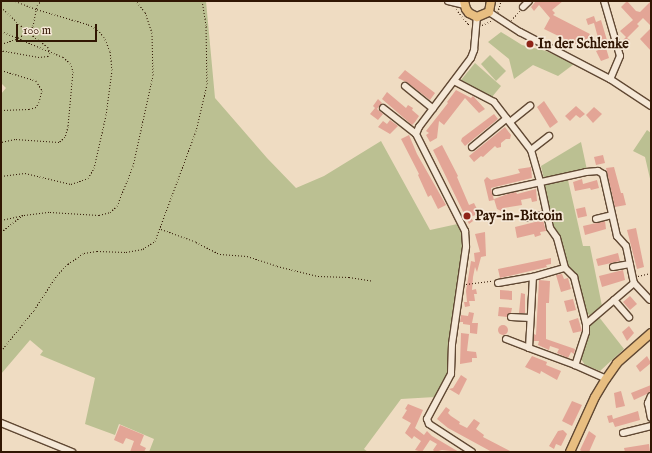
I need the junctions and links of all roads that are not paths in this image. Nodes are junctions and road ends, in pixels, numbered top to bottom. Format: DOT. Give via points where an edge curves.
graph roads {
  1 [pos="448,1"];
  2 [pos="491,1"];
  3 [pos="529,1"];
  4 [pos="604,1"];
  5 [pos="464,3"];
  6 [pos="523,7"];
  7 [pos="492,14"];
  8 [pos="477,17"];
  9 [pos="610,79"];
  10 [pos="454,81"];
  11 [pos="405,86"];
  12 [pos="530,106"];
  13 [pos="651,106"];
  14 [pos="383,108"];
  15 [pos="433,109"];
  16 [pos="509,120"];
  17 [pos="416,134"];
  18 [pos="549,136"];
  19 [pos="472,147"];
  20 [pos="531,150"];
  21 [pos="540,182"];
  22 [pos="496,192"];
  23 [pos="547,214"];
  24 [pos="612,215"];
  25 [pos="529,218"];
  26 [pos="596,219"];
  27 [pos="630,264"];
  28 [pos="613,267"];
  29 [pos="565,268"];
  30 [pos="532,277"];
  31 [pos="634,280"];
  32 [pos="498,282"];
  33 [pos="614,300"];
  34 [pos="650,300"];
  35 [pos="511,317"];
  36 [pos="629,317"];
  37 [pos="530,318"];
  38 [pos="586,324"];
  39 [pos="651,333"];
  40 [pos="506,339"];
  41 [pos="529,348"];
  42 [pos="575,365"];
  43 [pos="606,379"];
  44 [pos="651,396"];
  45 [pos="651,418"];
  46 [pos="1,423"];
  47 [pos="651,426"];
  48 [pos="623,433"];
  49 [pos="72,452"];
  50 [pos="472,452"];
  51 [pos="570,452"];
  1 -- 5 [label="street"];
  2 -- 7 [label="main road"];
  3 -- 6 [label="street"];
  4 -- 9 [label="street" via="620,56"];
  5 -- 8 [label="main road" via="468,13"];
  7 -- 8 [label="main road"];
  7 -- 9 [label="street" via="506,24"];
  8 -- 10 [label="street" via="474,50"];
  9 -- 13 [label="street"];
  10 -- 15 [label="street"];
  10 -- 16 [label="street" via="490,99"];
  11 -- 15 [label="street"];
  12 -- 16 [label="street"];
  14 -- 17 [label="street"];
  15 -- 17 [label="street"];
  16 -- 19 [label="street"];
  16 -- 20 [label="street"];
  17 -- 50 [label="street" via="466,231 452,344 451,374 427,421"];
  18 -- 20 [label="street"];
  20 -- 21 [label="street"];
  21 -- 22 [label="street"];
  21 -- 23 [label="street"];
  21 -- 24 [label="street" via="601,171"];
  23 -- 25 [label="street"];
  23 -- 29 [label="street" via="550,228 558,238"];
  24 -- 26 [label="street"];
  24 -- 27 [label="street" via="617,236 626,246"];
  27 -- 28 [label="street"];
  27 -- 31 [label="street"];
  29 -- 30 [label="street"];
  29 -- 38 [label="street" via="574,277"];
  30 -- 32 [label="street"];
  30 -- 37 [label="street"];
  31 -- 33 [label="street"];
  31 -- 34 [label="street"];
  33 -- 36 [label="street"];
  33 -- 38 [label="street"];
  35 -- 37 [label="street"];
  37 -- 41 [label="street"];
  38 -- 42 [label="street" via="586,332"];
  39 -- 43 [label="main road" via="618,363"];
  40 -- 41 [label="street"];
  41 -- 42 [label="street"];
  42 -- 43 [label="street"];
  43 -- 51 [label="main road"];
  44 -- 45 [label="street" via="648,403"];
  46 -- 49 [label="street"];
  47 -- 48 [label="street"];
}
